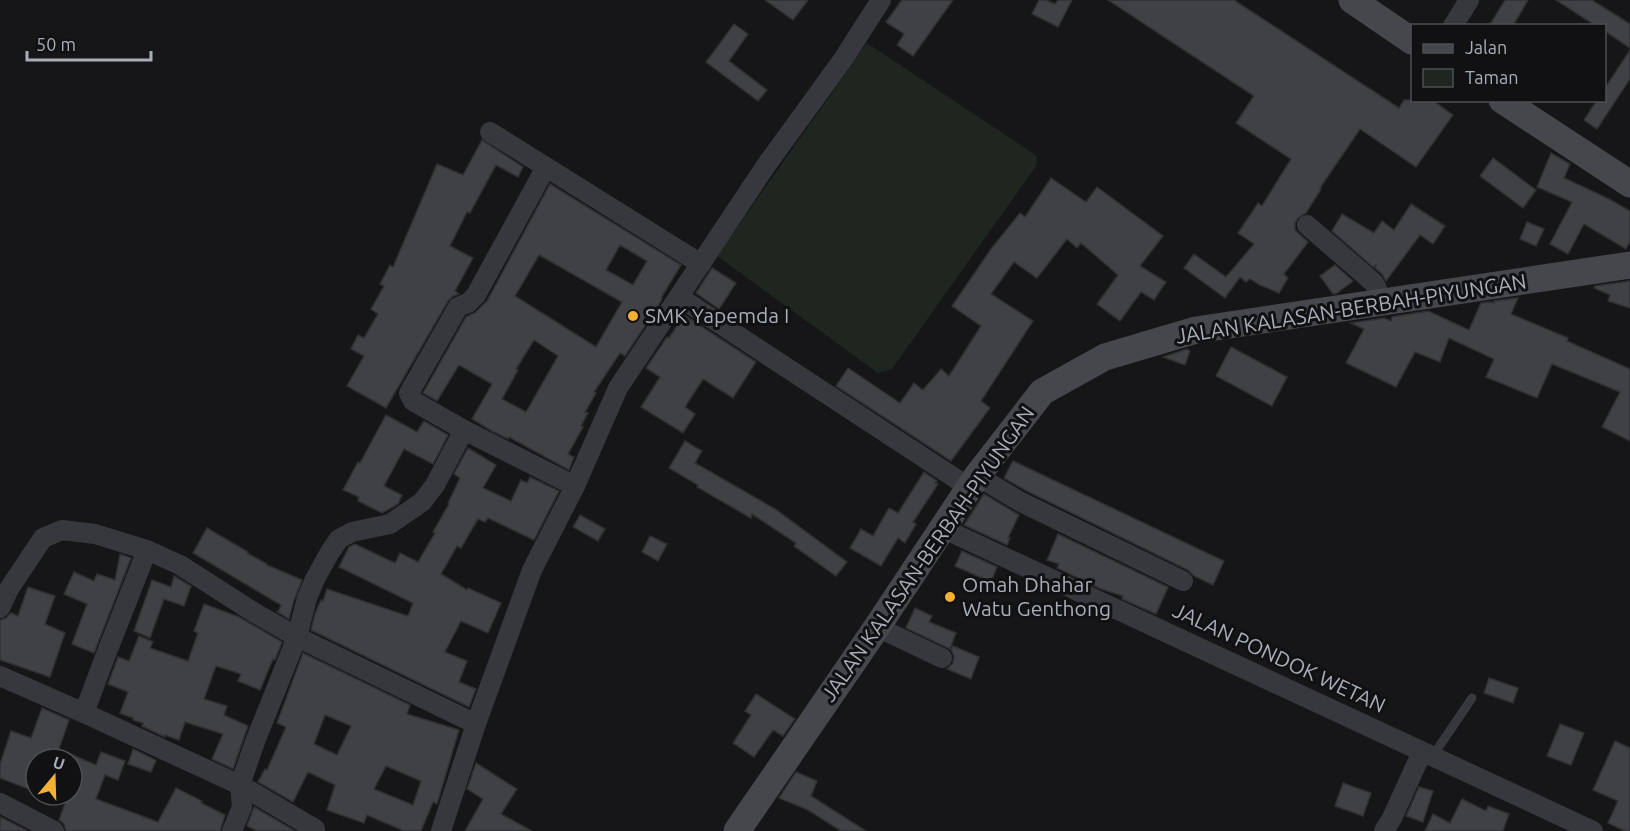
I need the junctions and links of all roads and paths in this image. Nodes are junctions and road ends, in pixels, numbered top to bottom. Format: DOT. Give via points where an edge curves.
graph roads {
  1 [pos="881,0"];
  2 [pos="1352,0"];
  3 [pos="1470,0"];
  4 [pos="1454,24"];
  5 [pos="1411,39"];
  6 [pos="1505,102"];
  7 [pos="490,132"];
  8 [pos="546,167"];
  9 [pos="1630,184"];
  10 [pos="1307,225"];
  11 [pos="701,264"];
  12 [pos="1630,265"];
  13 [pos="679,297"];
  14 [pos="1379,303"];
  15 [pos="464,430"];
  16 [pos="974,482"];
  17 [pos="575,486"];
  18 [pos="944,529"];
  19 [pos="147,550"];
  20 [pos="1184,581"];
  21 [pos="0,608"];
  22 [pos="877,627"];
  23 [pos="297,637"];
  24 [pos="942,658"];
  25 [pos="0,676"];
  26 [pos="1472,698"];
  27 [pos="84,713"];
  28 [pos="476,724"];
  29 [pos="1427,754"];
  30 [pos="240,785"];
  31 [pos="0,803"];
  32 [pos="1573,827"];
  33 [pos="42,828"];
  34 [pos="317,830"];
  35 [pos="232,831"];
  36 [pos="441,831"];
  37 [pos="737,831"];
  38 [pos="1384,831"];
  39 [pos="1593,831"];
  1 -- 11 [label="street"];
  2 -- 5 [label="street"];
  3 -- 4 [label="street"];
  6 -- 9 [label="street"];
  7 -- 8 [label="street"];
  8 -- 11 [label="street"];
  8 -- 15 [label="street" via="476,295 459,308 409,393 416,403"];
  10 -- 14 [label="street" via="1374,283"];
  11 -- 13 [label="street"];
  12 -- 14 [label="street, JALAN KALASAN-BERBAH-PIYUNGAN"];
  13 -- 16 [label="street"];
  13 -- 17 [label="street" via="618,388"];
  14 -- 16 [label="street, JALAN KALASAN-BERBAH-PIYUNGAN" via="1196,330 1105,357 1042,392"];
  15 -- 17 [label="street"];
  15 -- 23 [label="street" via="422,502 390,524 352,532 339,539 315,579"];
  16 -- 18 [label="street, JALAN KALASAN-BERBAH-PIYUNGAN"];
  16 -- 20 [label="street"];
  17 -- 28 [label="street" via="532,570"];
  18 -- 22 [label="street, JALAN KALASAN-BERBAH-PIYUNGAN"];
  18 -- 29 [label="street, JALAN PONDOK WETAN"];
  19 -- 21 [label="street" via="95,534 62,530 43,538"];
  19 -- 23 [label="street" via="180,565"];
  19 -- 27 [label="street"];
  22 -- 24 [label="street"];
  22 -- 37 [label="street, JALAN KALASAN-BERBAH-PIYUNGAN"];
  23 -- 28 [label="street"];
  23 -- 30 [label="street"];
  25 -- 27 [label="street"];
  26 -- 29 [label="lane"];
  27 -- 30 [label="street"];
  28 -- 36 [label="street"];
  29 -- 32 [label="street, JALAN PONDOK WETAN"];
  29 -- 38 [label="street"];
  30 -- 34 [label="street"];
  30 -- 35 [label="street" via="242,807"];
  31 -- 33 [label="street"];
  32 -- 39 [label="street, JALAN PONDOK WETAN"];
}
